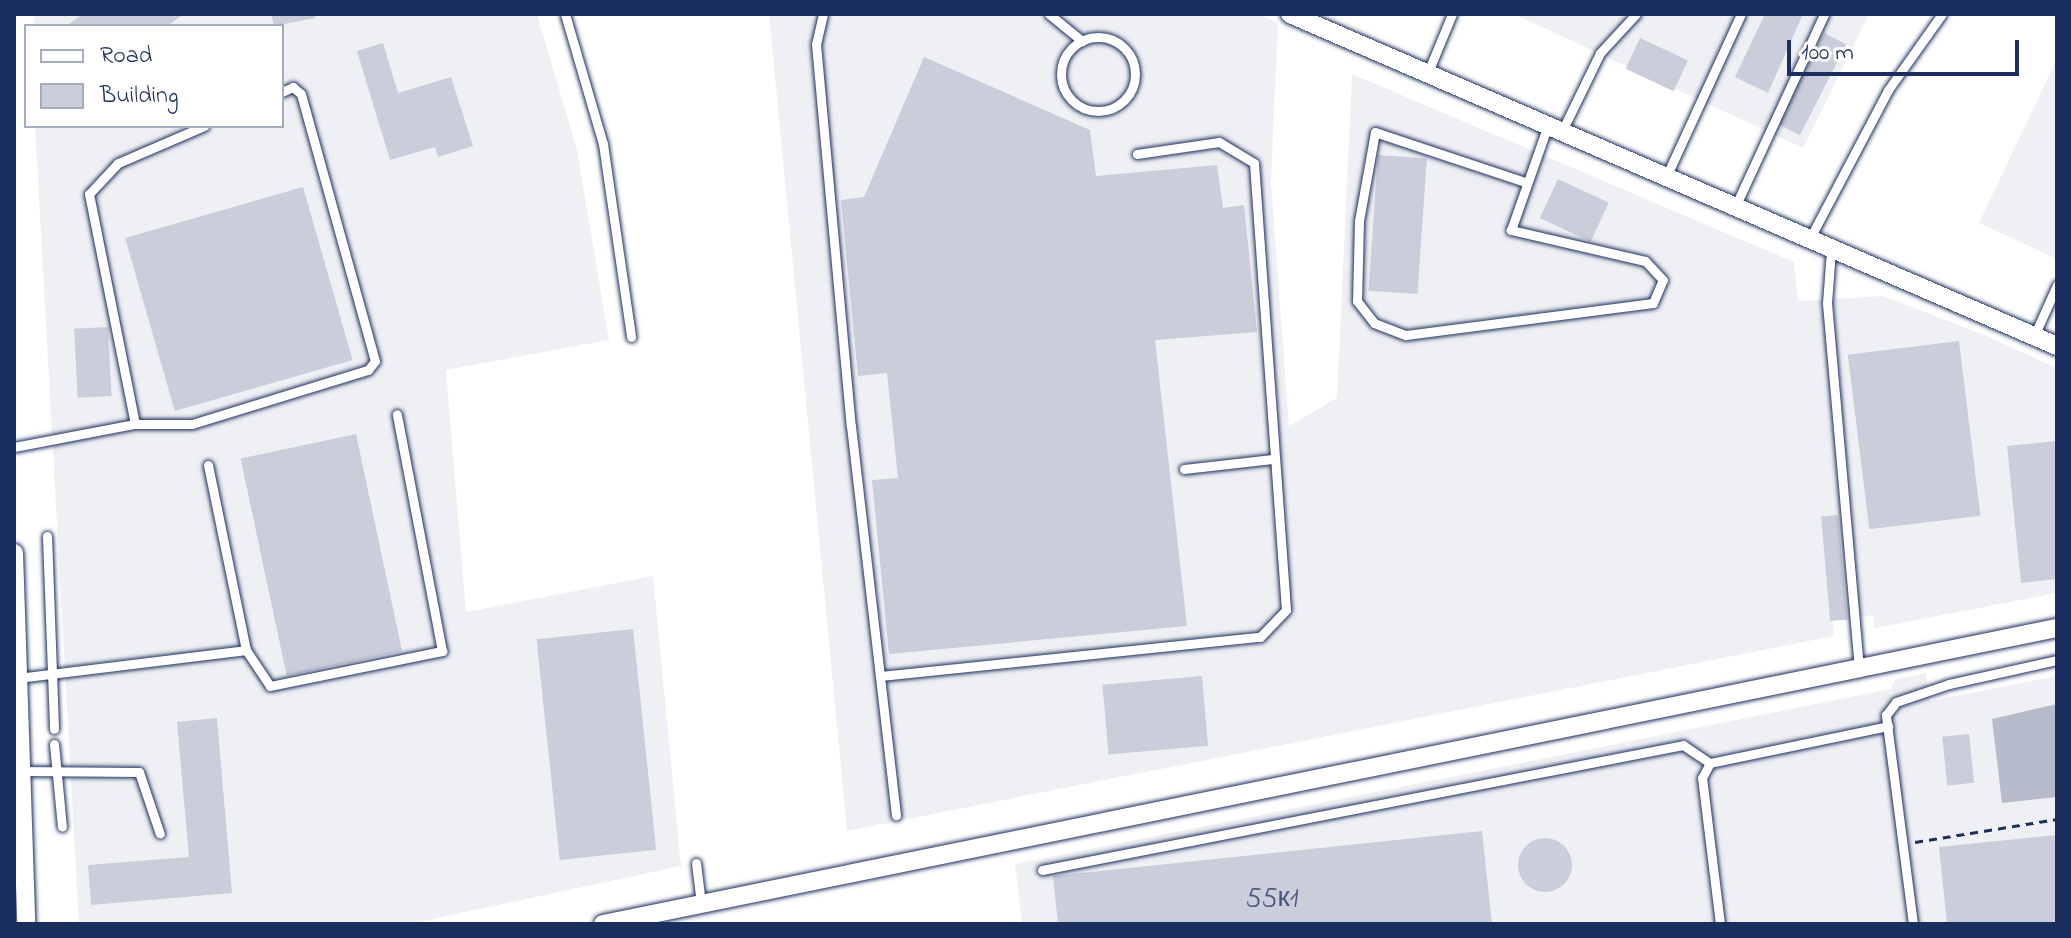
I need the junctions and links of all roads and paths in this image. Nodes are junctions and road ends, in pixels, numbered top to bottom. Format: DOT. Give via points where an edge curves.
graph roads {
  1 [pos="565,14"];
  2 [pos="823,14"];
  3 [pos="1049,14"];
  4 [pos="1290,14"];
  5 [pos="1452,14"];
  6 [pos="1636,14"];
  7 [pos="1741,14"];
  8 [pos="1824,14"];
  9 [pos="1942,14"];
  10 [pos="1067,18"];
  11 [pos="1082,41"];
  12 [pos="1428,72"];
  13 [pos="284,91"];
  14 [pos="199,128"];
  15 [pos="1555,128"];
  16 [pos="1137,154"];
  17 [pos="1666,177"];
  18 [pos="1525,182"];
  19 [pos="1735,208"];
  20 [pos="1809,240"];
  21 [pos="1831,250"];
  22 [pos="2057,285"];
  23 [pos="2034,336"];
  24 [pos="631,337"];
  25 [pos="2057,346"];
  26 [pos="397,414"];
  27 [pos="135,424"];
  28 [pos="14,447"];
  29 [pos="1272,459"];
  30 [pos="208,465"];
  31 [pos="1184,469"];
  32 [pos="47,536"];
  33 [pos="14,553"];
  34 [pos="15,587"];
  35 [pos="2057,628"];
  36 [pos="246,650"];
  37 [pos="2057,660"];
  38 [pos="1859,669"];
  39 [pos="52,676"];
  40 [pos="880,676"];
  41 [pos="18,678"];
  42 [pos="1888,726"];
  43 [pos="54,729"];
  44 [pos="54,744"];
  45 [pos="1710,763"];
  46 [pos="21,771"];
  47 [pos="55,772"];
  48 [pos="896,815"];
  49 [pos="2057,819"];
  50 [pos="62,827"];
  51 [pos="160,834"];
  52 [pos="1903,844"];
  53 [pos="696,863"];
  54 [pos="19,866"];
  55 [pos="1042,870"];
  56 [pos="701,904"];
  57 [pos="26,924"];
  58 [pos="603,924"];
  59 [pos="1720,924"];
  60 [pos="1913,924"];
  1 -- 24 [label="lane" via="603,144"];
  2 -- 40 [label="lane" via="816,44"];
  3 -- 10 [label="lane"];
  4 -- 12 [label="street"];
  5 -- 12 [label="lane"];
  6 -- 15 [label="lane" via="1600,53"];
  7 -- 17 [label="lane"];
  8 -- 19 [label="lane"];
  9 -- 20 [label="lane" via="1888,90"];
  10 -- 11 [label="lane"];
  11 -- 11 [label="lane" via="1106,38 1133,62 1133,87 1117,106 1083,108 1065,92 1064,57"];
  12 -- 15 [label="street"];
  13 -- 27 [label="lane" via="293,87 301,94 375,361 368,370 192,424"];
  14 -- 27 [label="lane" via="118,163 89,194"];
  15 -- 17 [label="street"];
  15 -- 18 [label="lane"];
  16 -- 29 [label="lane" via="1219,142 1254,163 1271,338 1264,378"];
  17 -- 19 [label="street"];
  18 -- 18 [label="lane" via="1511,230 1645,261 1663,280 1653,303 1406,335 1374,323 1357,301 1359,221 1375,132"];
  19 -- 20 [label="street"];
  20 -- 21 [label="street"];
  21 -- 23 [label="street"];
  21 -- 38 [label="lane" via="1827,303"];
  22 -- 23 [label="lane"];
  23 -- 25 [label="street"];
  26 -- 36 [label="lane" via="442,651 270,686"];
  27 -- 28 [label="lane"];
  29 -- 31 [label="lane"];
  29 -- 40 [label="lane" via="1286,610 1260,637"];
  30 -- 36 [label="lane"];
  32 -- 39 [label="lane"];
  33 -- 34 [label="street"];
  34 -- 41 [label="street"];
  35 -- 38 [label="street"];
  36 -- 39 [label="lane"];
  37 -- 42 [label="lane" via="1896,702"];
  38 -- 56 [label="street"];
  39 -- 41 [label="lane"];
  39 -- 43 [label="lane"];
  40 -- 48 [label="lane"];
  41 -- 46 [label="street"];
  42 -- 45 [label="lane"];
  42 -- 52 [label="lane"];
  44 -- 47 [label="lane"];
  45 -- 55 [label="lane" via="1683,745"];
  45 -- 59 [label="lane" via="1702,778"];
  46 -- 47 [label="lane"];
  46 -- 54 [label="street"];
  47 -- 50 [label="lane"];
  47 -- 51 [label="lane" via="139,772"];
  49 -- 52 [label="path"];
  52 -- 60 [label="lane"];
  53 -- 56 [label="lane"];
  54 -- 57 [label="street"];
  56 -- 58 [label="street"];
}
